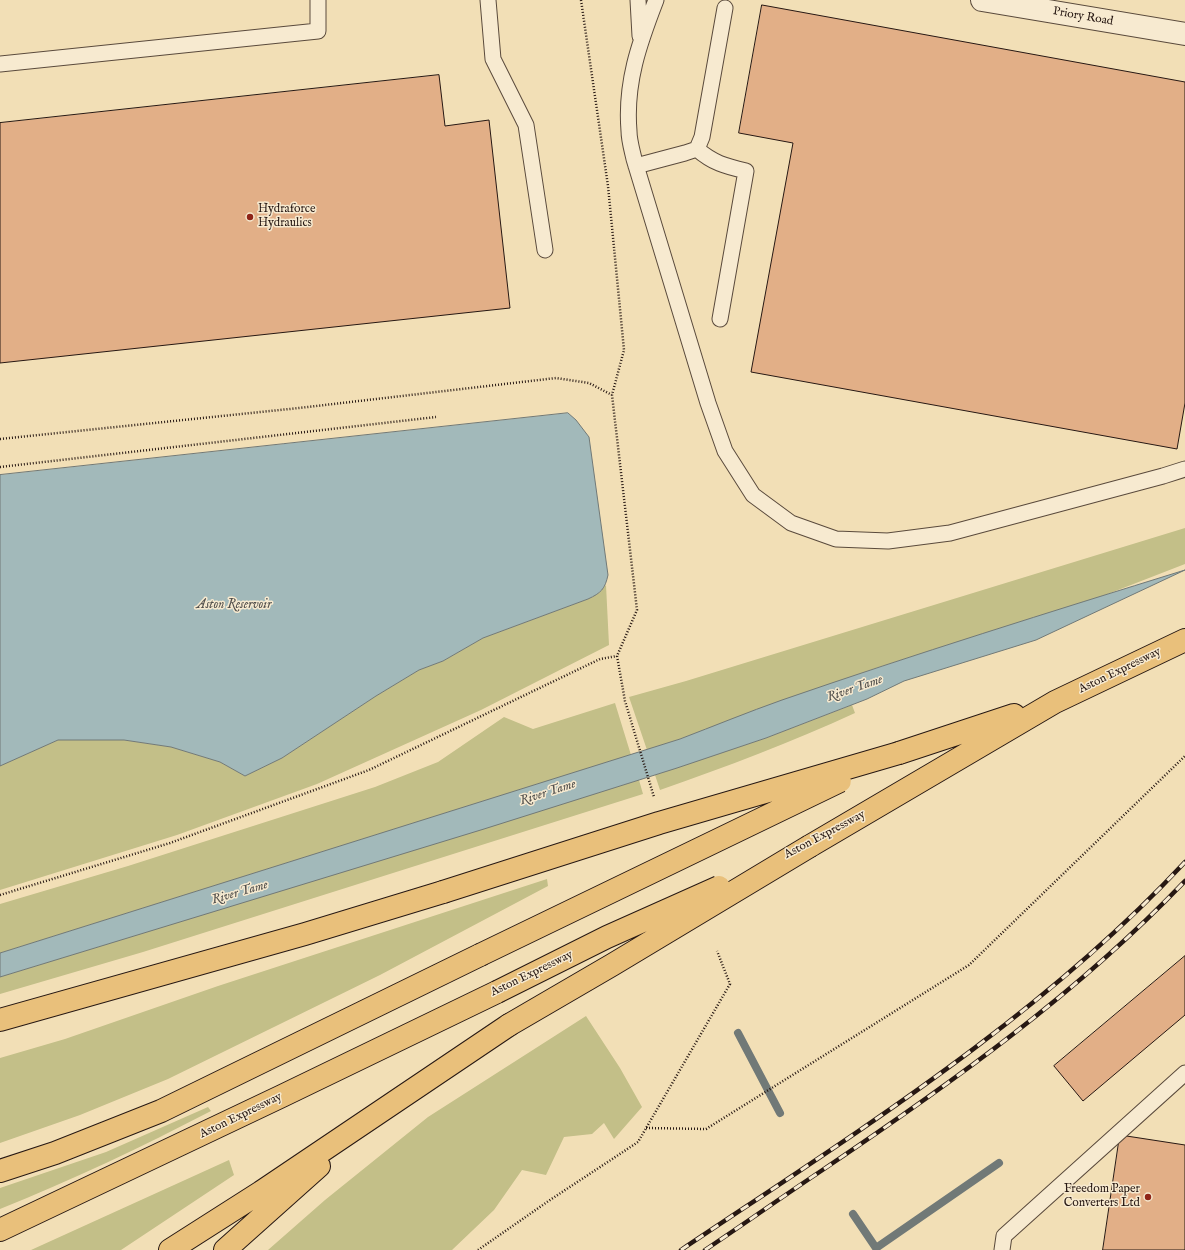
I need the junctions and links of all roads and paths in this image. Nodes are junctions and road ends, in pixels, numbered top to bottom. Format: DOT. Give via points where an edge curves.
graph roads {
  1 [pos="318,0"];
  2 [pos="488,0"];
  3 [pos="581,0"];
  4 [pos="638,0"];
  5 [pos="656,0"];
  6 [pos="982,0"];
  7 [pos="725,8"];
  8 [pos="1185,34"];
  9 [pos="640,41"];
  10 [pos="0,64"];
  11 [pos="697,149"];
  12 [pos="636,166"];
  13 [pos="544,250"];
  14 [pos="720,319"];
  15 [pos="612,395"];
  16 [pos="436,417"];
  17 [pos="0,439"];
  18 [pos="0,467"];
  19 [pos="1185,469"];
  20 [pos="1185,640"];
  21 [pos="618,656"];
  22 [pos="1056,702"];
  23 [pos="898,753"];
  24 [pos="1185,756"];
  25 [pos="654,797"];
  26 [pos="810,846"];
  27 [pos="0,895"];
  28 [pos="259,948"];
  29 [pos="717,951"];
  30 [pos="0,1020"];
  31 [pos="0,1035"];
  32 [pos="1185,1073"];
  33 [pos="383,1110"];
  34 [pos="646,1128"];
  35 [pos="0,1171"];
  36 [pos="0,1230"];
  37 [pos="170,1250"];
  38 [pos="225,1250"];
  39 [pos="478,1250"];
  40 [pos="1002,1250"];
  1 -- 10 [label="lane" via="318,32"];
  2 -- 13 [label="lane" via="493,59 526,125"];
  3 -- 15 [label="path" via="608,186 624,350"];
  4 -- 9 [label="lane"];
  5 -- 9 [label="lane"];
  6 -- 8 [label="street, Priory Road"];
  7 -- 11 [label="lane" via="702,137"];
  9 -- 12 [label="lane" via="633,67 629,106 629,132"];
  11 -- 12 [label="lane"];
  11 -- 14 [label="lane" via="708,159 746,171"];
  12 -- 19 [label="lane" via="725,451 754,495 791,522 836,538 888,541 950,533"];
  15 -- 17 [label="path" via="589,383 556,378"];
  15 -- 21 [label="path" via="637,610"];
  16 -- 18 [label="path"];
  20 -- 22 [label="highway, Aston Expressway"];
  21 -- 25 [label="path" via="625,701"];
  21 -- 27 [label="path" via="600,659 369,770 170,843"];
  22 -- 23 [label="highway, Aston Expressway"];
  22 -- 26 [label="highway, Aston Expressway"];
  23 -- 28 [label="highway, bridge" via="659,823"];
  23 -- 35 [label="highway, Aston Expressway, bridge" via="161,1111"];
  24 -- 34 [label="path" via="969,965 706,1129"];
  26 -- 33 [label="highway, bridge" via="509,1025"];
  26 -- 36 [label="highway, Aston Expressway, bridge" via="607,937 196,1138"];
  28 -- 30 [label="highway"];
  28 -- 31 [label="highway"];
  29 -- 34 [label="path" via="730,984"];
  32 -- 40 [label="lane" via="1004,1236"];
  33 -- 37 [label="highway"];
  33 -- 38 [label="highway"];
  34 -- 39 [label="path" via="638,1142"];
}
